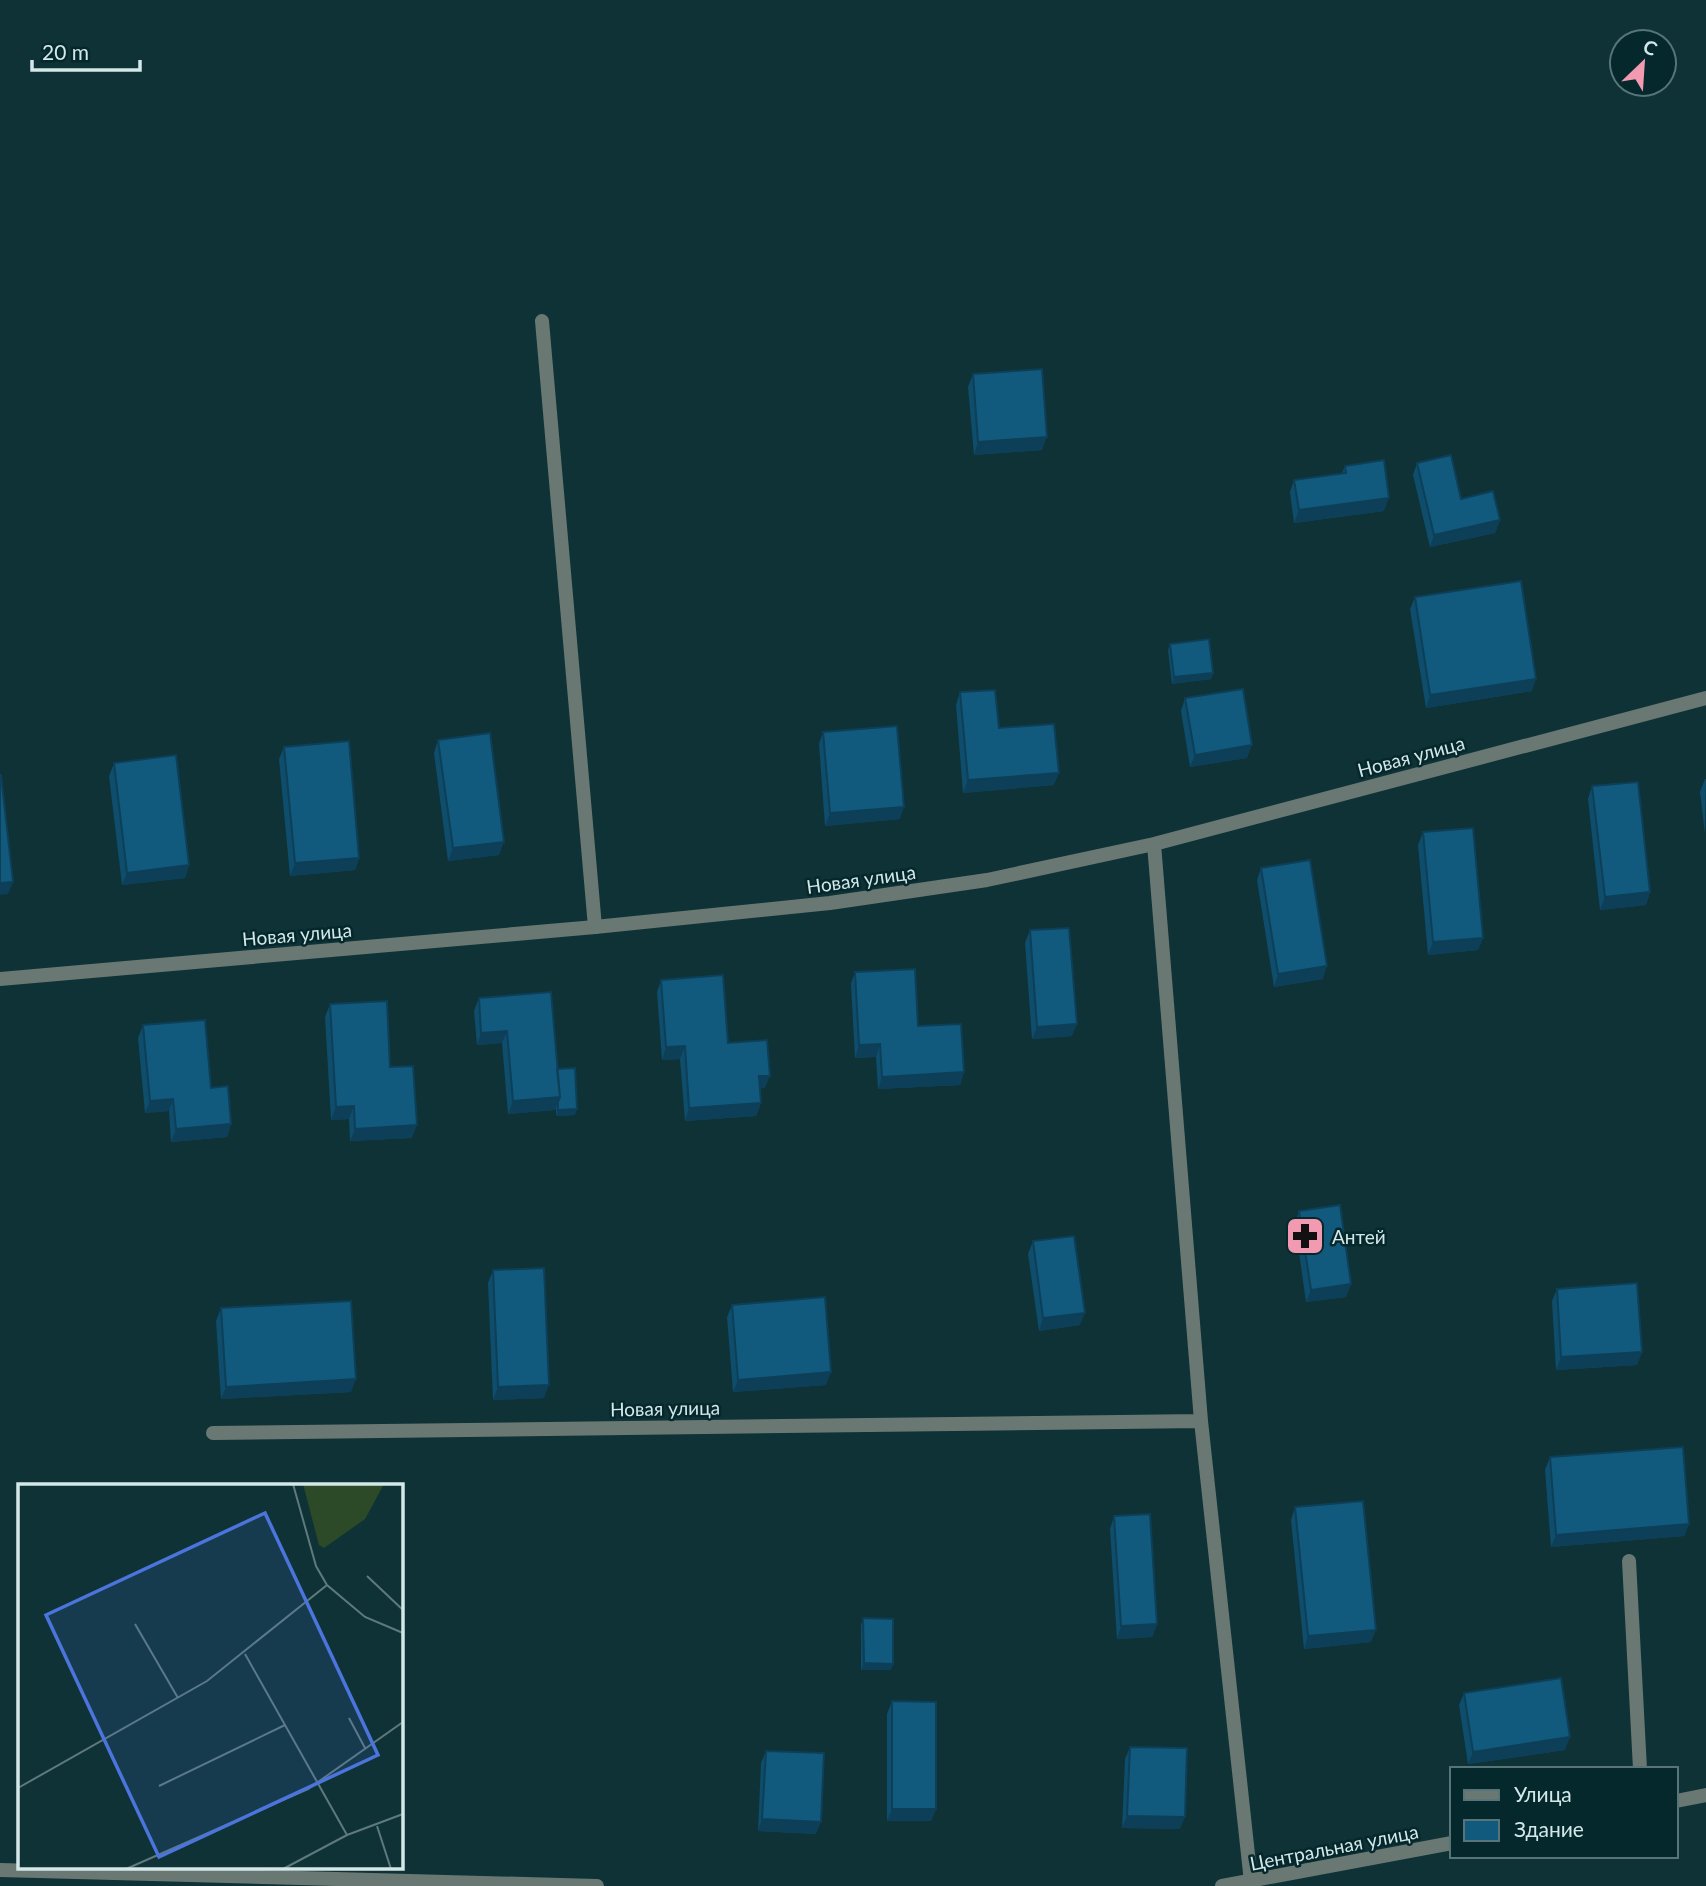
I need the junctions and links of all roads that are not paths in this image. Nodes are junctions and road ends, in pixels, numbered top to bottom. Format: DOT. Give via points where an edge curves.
graph roads {
  1 [pos="542,321"];
  2 [pos="1706,698"];
  3 [pos="1154,844"];
  4 [pos="595,927"];
  5 [pos="0,979"];
  6 [pos="1201,1420"];
  7 [pos="213,1433"];
  8 [pos="1629,1561"];
  9 [pos="1640,1767"];
  10 [pos="1706,1795"];
  11 [pos="1678,1801"];
  12 [pos="1450,1843"];
  13 [pos="0,1870"];
  14 [pos="1251,1884"];
  15 [pos="597,1886"];
  16 [pos="1222,1886"];
  1 -- 4 [label="street"];
  2 -- 3 [label="street, Новая улица"];
  3 -- 4 [label="street, Новая улица" via="987,880 830,904"];
  3 -- 6 [label="street"];
  4 -- 5 [label="street, Новая улица"];
  6 -- 7 [label="street, Новая улица"];
  6 -- 14 [label="street"];
  8 -- 9 [label="street"];
  10 -- 11 [label="street"];
  12 -- 14 [label="street, Центральная улица"];
  13 -- 15 [label="street"];
  14 -- 16 [label="street, Центральная улица"];
}
